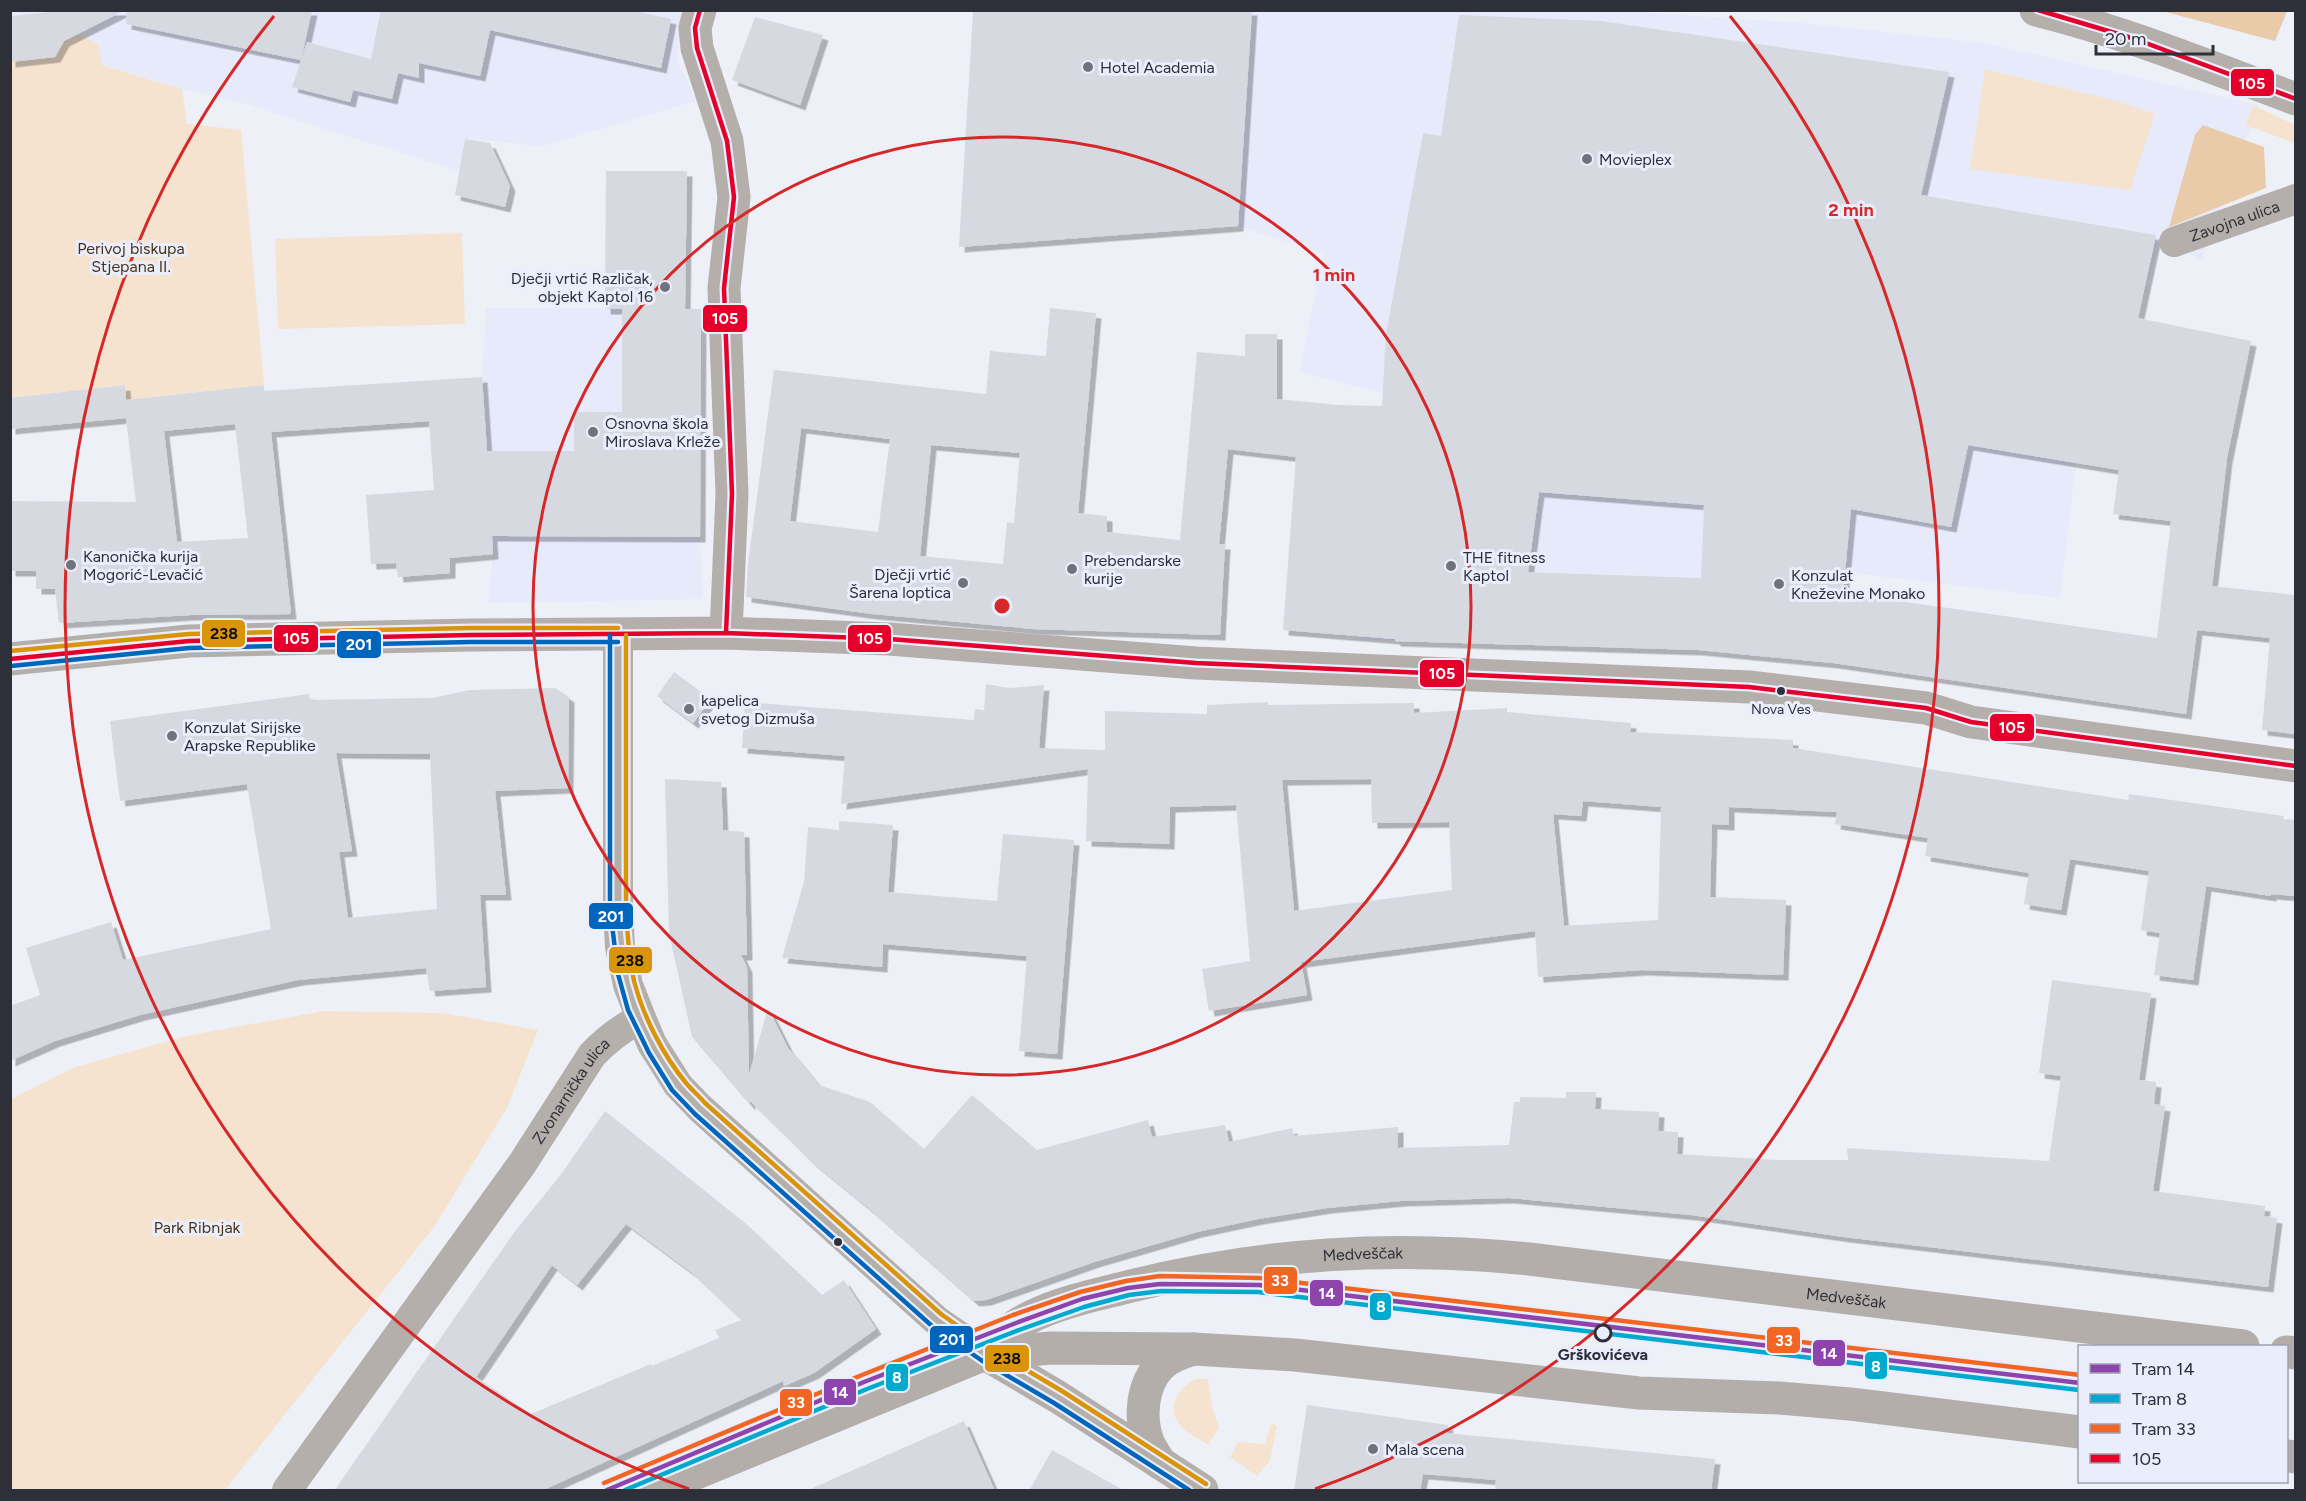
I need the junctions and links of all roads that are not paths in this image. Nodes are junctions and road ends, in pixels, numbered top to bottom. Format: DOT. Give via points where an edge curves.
graph roads {
  1 [pos="700,10"];
  2 [pos="2036,10"];
  3 [pos="2295,99"];
  4 [pos="2295,199"];
  5 [pos="2174,242"];
  6 [pos="726,633"];
  7 [pos="618,635"];
  8 [pos="10,659"];
  9 [pos="2295,766"];
  10 [pos="641,1018"];
  11 [pos="2227,1345"];
  12 [pos="1193,1349"];
  13 [pos="985,1354"];
  14 [pos="2078,1432"];
  15 [pos="1160,1463"];
  16 [pos="287,1491"];
  17 [pos="655,1491"];
  18 [pos="1202,1491"];
  1 -- 6 [label="street" via="695,28 697,48 727,141 734,196 724,288 732,494"];
  2 -- 3 [label="street" via="2070,18"];
  4 -- 5 [label="street, Zavojna ulica"];
  6 -- 7 [label="street"];
  6 -- 9 [label="street" via="889,639 1196,663 1749,687 1897,703 1971,722"];
  7 -- 8 [label="street" via="189,641"];
  7 -- 10 [label="street" via="620,947"];
  10 -- 13 [label="street" via="678,1085 700,1108 936,1320"];
  10 -- 16 [label="street, Zvonarnička ulica" via="607,1039 592,1055 522,1164"];
  11 -- 13 [label="main road, Medveščak" via="1529,1259 1420,1252 1272,1259 1179,1274 1032,1316 1002,1336"];
  12 -- 13 [label="main road" via="1051,1348"];
  12 -- 14 [label="main road" via="1295,1355 1639,1393 1850,1404"];
  12 -- 15 [label="main road" via="1160,1366 1145,1393 1148,1443"];
  13 -- 15 [label="street"];
  13 -- 17 [label="main road"];
  15 -- 18 [label="street"];
}
